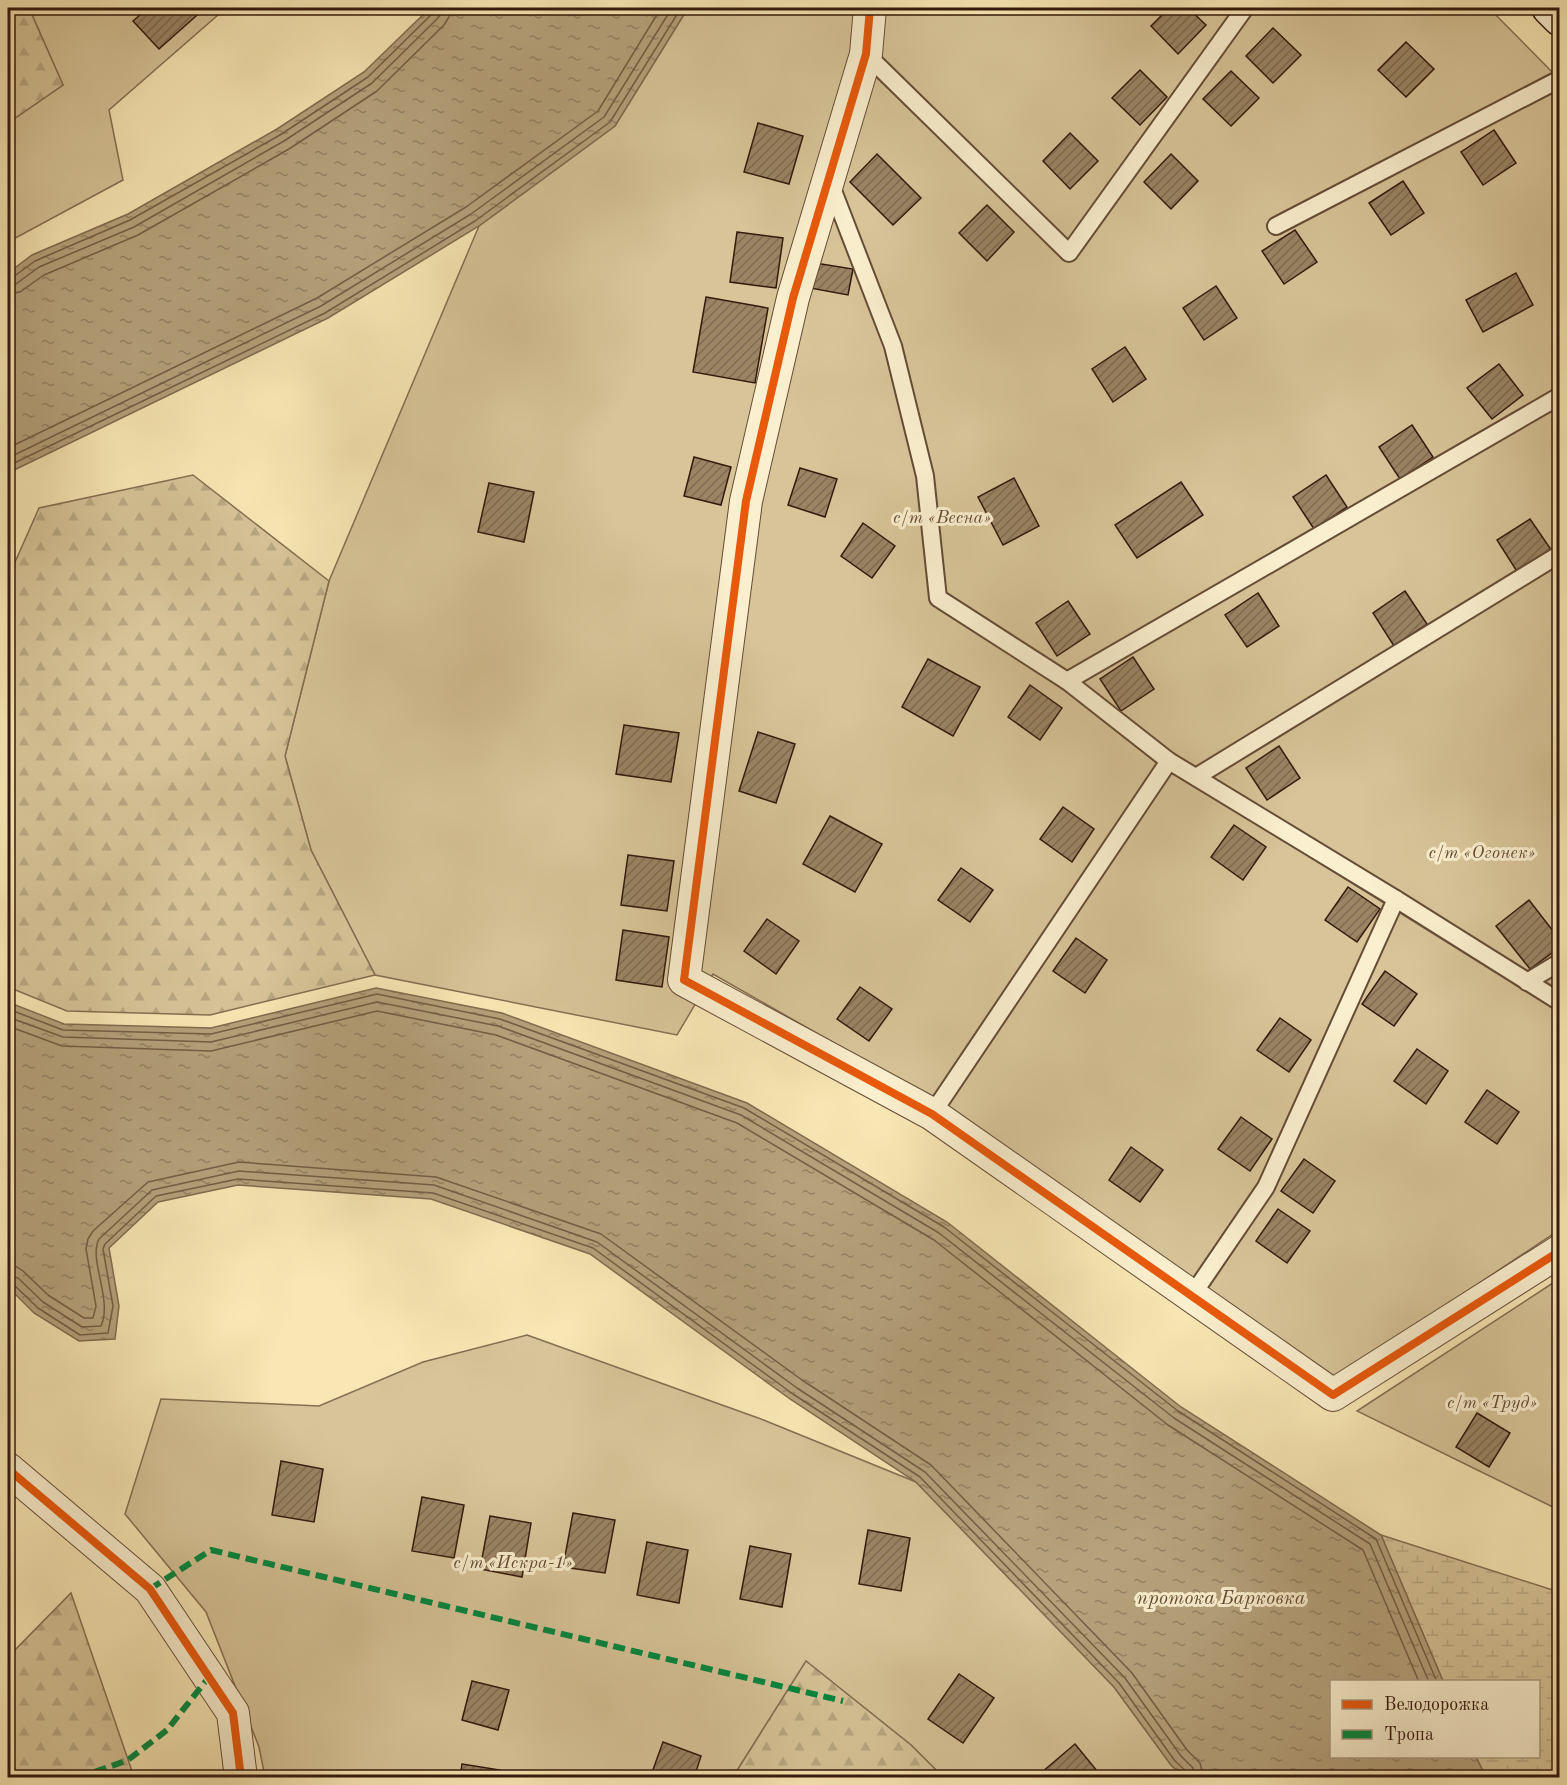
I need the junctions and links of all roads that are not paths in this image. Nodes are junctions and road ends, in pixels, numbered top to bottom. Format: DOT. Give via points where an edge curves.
graph roads {
  1 [pos="870,8"];
  2 [pos="1245,8"];
  3 [pos="1549,8"];
  4 [pos="1560,19"];
  5 [pos="866,54"];
  6 [pos="1560,79"];
  7 [pos="829,179"];
  8 [pos="1276,226"];
  9 [pos="1560,396"];
  10 [pos="1560,554"];
  11 [pos="1066,681"];
  12 [pos="1169,761"];
  13 [pos="1196,777"];
  14 [pos="1396,899"];
  15 [pos="1560,962"];
  16 [pos="1527,982"];
  17 [pos="1560,1002"];
  18 [pos="932,1114"];
  19 [pos="1560,1251"];
  20 [pos="1191,1297"];
  21 [pos="8,1469"];
  22 [pos="241,1778"];
  1 -- 5 [label="street"];
  2 -- 5 [label="lane" via="1069,253"];
  3 -- 4 [label="main road"];
  5 -- 7 [label="street"];
  6 -- 8 [label="lane"];
  7 -- 11 [label="lane" via="893,346 925,476 938,598"];
  7 -- 18 [label="street" via="793,298 746,501 684,980"];
  9 -- 11 [label="lane"];
  10 -- 13 [label="lane"];
  11 -- 12 [label="lane"];
  12 -- 13 [label="lane"];
  12 -- 18 [label="lane"];
  13 -- 14 [label="lane"];
  14 -- 16 [label="lane"];
  14 -- 20 [label="lane" via="1266,1187"];
  15 -- 16 [label="lane"];
  16 -- 17 [label="lane"];
  18 -- 20 [label="street"];
  19 -- 20 [label="street" via="1333,1395"];
  21 -- 22 [label="street" via="150,1589 233,1713"];
}
